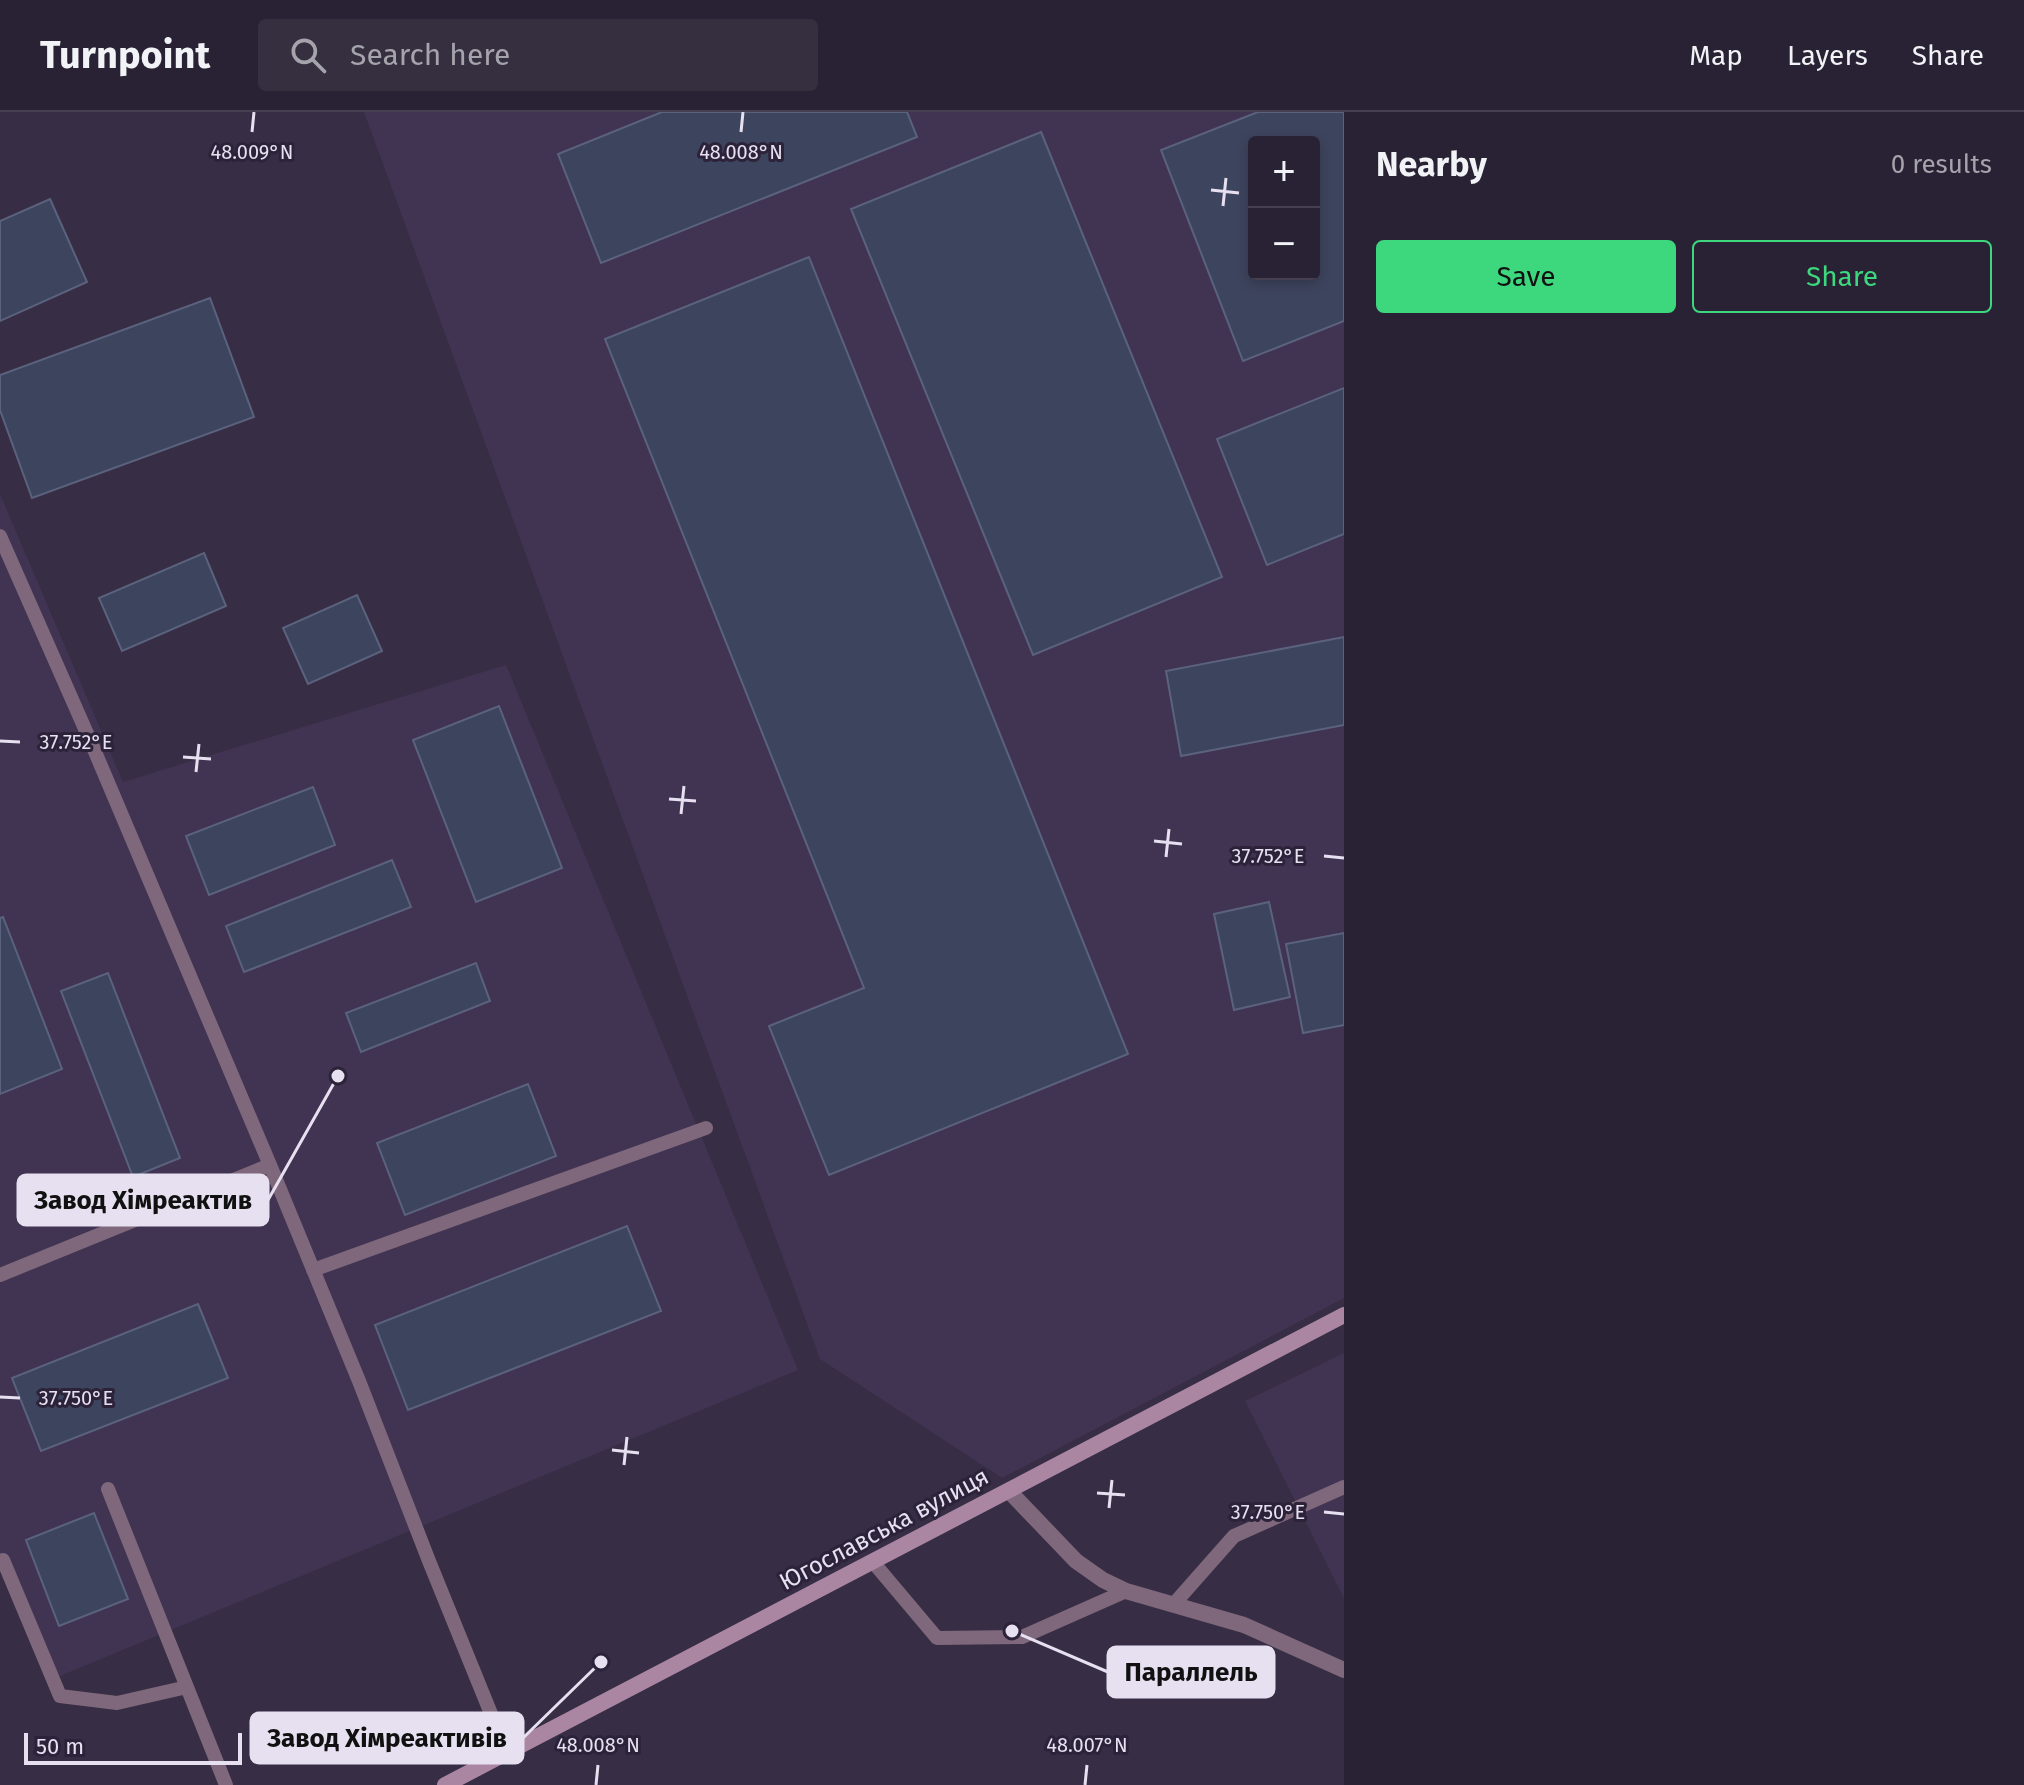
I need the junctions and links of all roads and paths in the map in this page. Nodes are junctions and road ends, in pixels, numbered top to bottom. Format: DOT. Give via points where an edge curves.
graph roads {
  1 [pos="0,536"];
  2 [pos="706,1128"];
  3 [pos="270,1165"];
  4 [pos="313,1270"];
  5 [pos="0,1275"];
  6 [pos="1344,1315"];
  7 [pos="1344,1487"];
  8 [pos="108,1489"];
  9 [pos="1009,1491"];
  10 [pos="3,1560"];
  11 [pos="873,1562"];
  12 [pos="1126,1591"];
  13 [pos="1173,1605"];
  14 [pos="1344,1670"];
  15 [pos="187,1687"];
  16 [pos="507,1753"];
  17 [pos="226,1785"];
  18 [pos="445,1785"];
  1 -- 3 [label="lane"];
  2 -- 4 [label="lane"];
  3 -- 4 [label="lane"];
  3 -- 5 [label="lane"];
  4 -- 16 [label="lane"];
  6 -- 9 [label="main road, Югославська вулиця"];
  7 -- 13 [label="lane" via="1234,1536"];
  8 -- 15 [label="lane"];
  9 -- 11 [label="main road, Югославська вулиця"];
  9 -- 12 [label="street" via="1076,1561"];
  10 -- 15 [label="lane" via="60,1696 117,1703"];
  11 -- 12 [label="lane" via="937,1638 1022,1637"];
  11 -- 16 [label="main road, Югославська вулиця"];
  12 -- 13 [label="street"];
  13 -- 14 [label="street" via="1244,1625"];
  15 -- 17 [label="lane"];
  16 -- 18 [label="main road, Югославська вулиця"];
}
